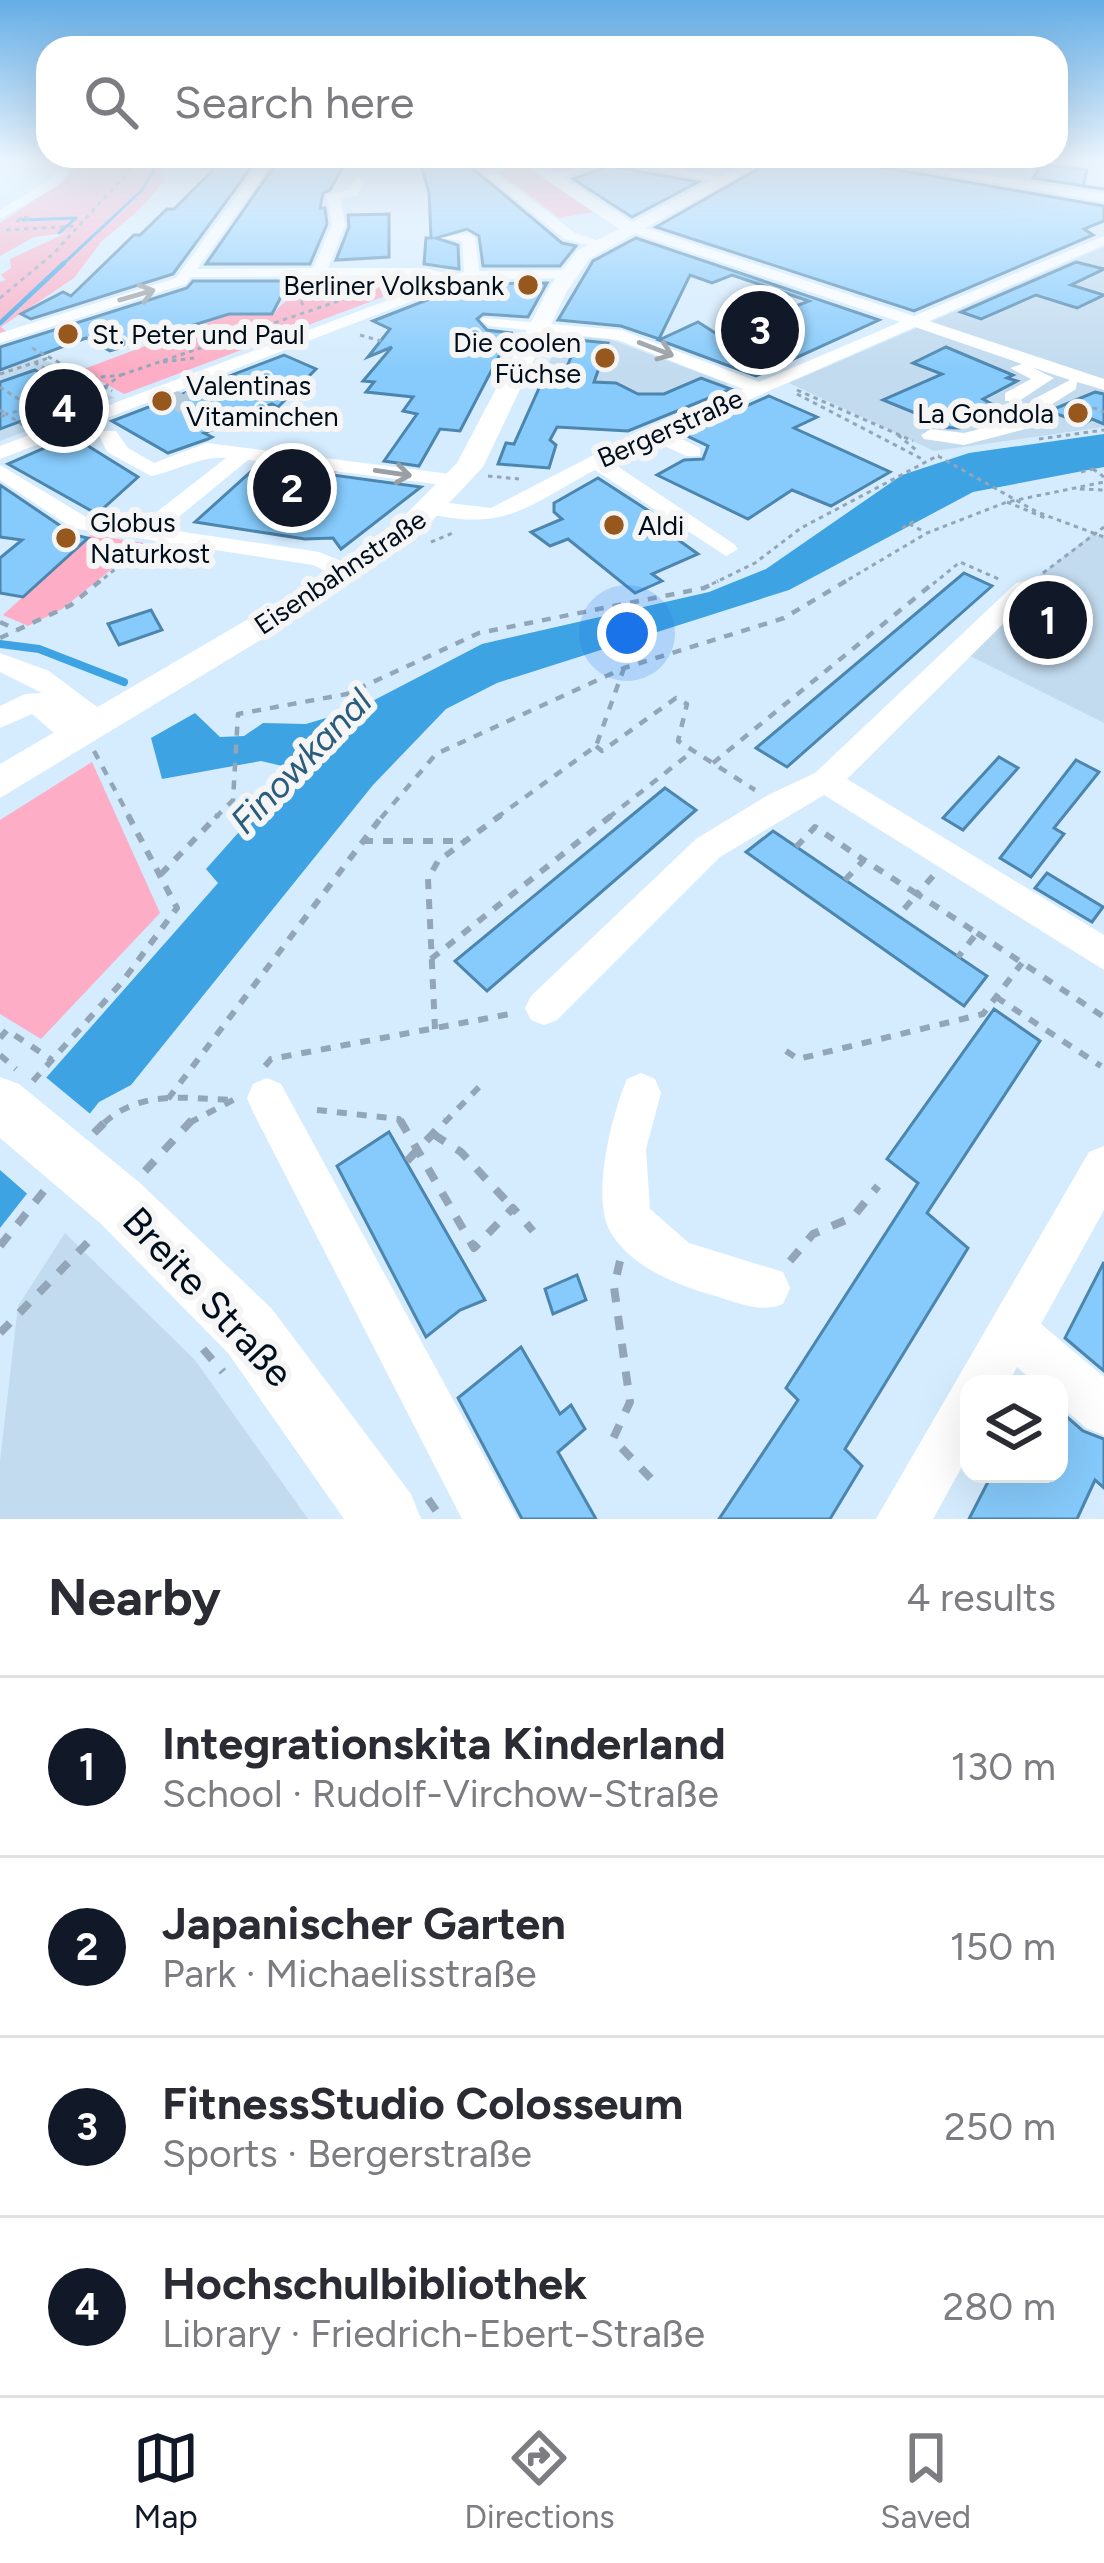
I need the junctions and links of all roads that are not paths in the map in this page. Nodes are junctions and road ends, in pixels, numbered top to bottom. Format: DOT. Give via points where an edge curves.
graph roads {
  1 [pos="219,229"];
  2 [pos="339,229"];
  3 [pos="561,229"];
  4 [pos="633,229"];
  5 [pos="638,229"];
  6 [pos="447,238"];
  7 [pos="1104,240"];
  8 [pos="596,245"];
  9 [pos="318,272"];
  10 [pos="567,274"];
  11 [pos="185,276"];
  12 [pos="463,277"];
  13 [pos="489,321"];
  14 [pos="917,321"];
  15 [pos="888,331"];
  16 [pos="540,335"];
  17 [pos="4,337"];
  18 [pos="1094,378"];
  19 [pos="766,384"];
  20 [pos="1012,397"];
  21 [pos="655,434"];
  22 [pos="109,435"];
  23 [pos="932,435"];
  24 [pos="693,452"];
  25 [pos="0,453"];
  26 [pos="245,453"];
  27 [pos="594,462"];
  28 [pos="0,471"];
  29 [pos="458,482"];
  30 [pos="434,508"];
  31 [pos="148,524"];
  32 [pos="726,549"];
  33 [pos="347,572"];
  34 [pos="1018,586"];
  35 [pos="2,646"];
  36 [pos="0,718"];
  37 [pos="90,737"];
  38 [pos="826,781"];
  39 [pos="0,783"];
  40 [pos="1104,954"];
  41 [pos="544,1008"];
  42 [pos="14,1087"];
  43 [pos="253,1089"];
  44 [pos="641,1093"];
  45 [pos="1104,1167"];
  46 [pos="767,1288"];
  47 [pos="1012,1331"];
  48 [pos="987,1375"];
  49 [pos="1104,1410"];
  50 [pos="960,1421"];
  51 [pos="386,1519"];
  52 [pos="491,1519"];
  53 [pos="903,1519"];
  1 -- 11 [label="street"];
  2 -- 9 [label="street"];
  3 -- 8 [label="street"];
  4 -- 8 [label="main road, Eisenbahnstraße"];
  5 -- 14 [label="street"];
  6 -- 12 [label="street" via="468,237"];
  7 -- 14 [label="street, Bergerstraße"];
  8 -- 10 [label="main road, Eisenbahnstraße"];
  9 -- 11 [label="street"];
  9 -- 12 [label="street"];
  10 -- 12 [label="street"];
  10 -- 16 [label="main road, Eisenbahnstraße"];
  17 -- 11 [label="street, one-way"];
  12 -- 25 [label="street"];
  13 -- 16 [label="street"];
  14 -- 15 [label="street, Bergerstraße"];
  14 -- 18 [label="street"];
  15 -- 19 [label="street, Bergerstraße"];
  15 -- 20 [label="street" via="939,339 1045,378"];
  16 -- 19 [label="street, one-way" via="621,335"];
  16 -- 29 [label="main road, Eisenbahnstraße"];
  18 -- 23 [label="street" via="1039,404 1026,423 964,439"];
  19 -- 21 [label="street, Bergerstraße"];
  21 -- 24 [label="street"];
  21 -- 27 [label="street, Bergerstraße"];
  22 -- 26 [label="street" via="120,446 114,448 151,470 207,449"];
  26 -- 29 [label="street, one-way"];
  26 -- 31 [label="street"];
  27 -- 30 [label="street, Bergerstraße" via="496,514"];
  27 -- 32 [label="street"];
  28 -- 31 [label="street" via="70,520"];
  29 -- 30 [label="main road, Eisenbahnstraße"];
  30 -- 33 [label="main road, Eisenbahnstraße"];
  31 -- 33 [label="street" via="320,559"];
  33 -- 37 [label="main road, Eisenbahnstraße"];
  34 -- 38 [label="street"];
  35 -- 37 [label="street"];
  36 -- 37 [label="street" via="35,701"];
  37 -- 39 [label="main road, Eisenbahnstraße"];
  38 -- 40 [label="street"];
  38 -- 41 [label="street" via="708,848"];
  42 -- 51 [label="main road, Breite Straße" via="85,1173 250,1331"];
  43 -- 52 [label="street"];
  44 -- 46 [label="street" via="626,1149 628,1220 677,1262"];
  45 -- 47 [label="street"];
  47 -- 48 [label="street"];
  47 -- 49 [label="street"];
  50 -- 53 [label="street"];
}
